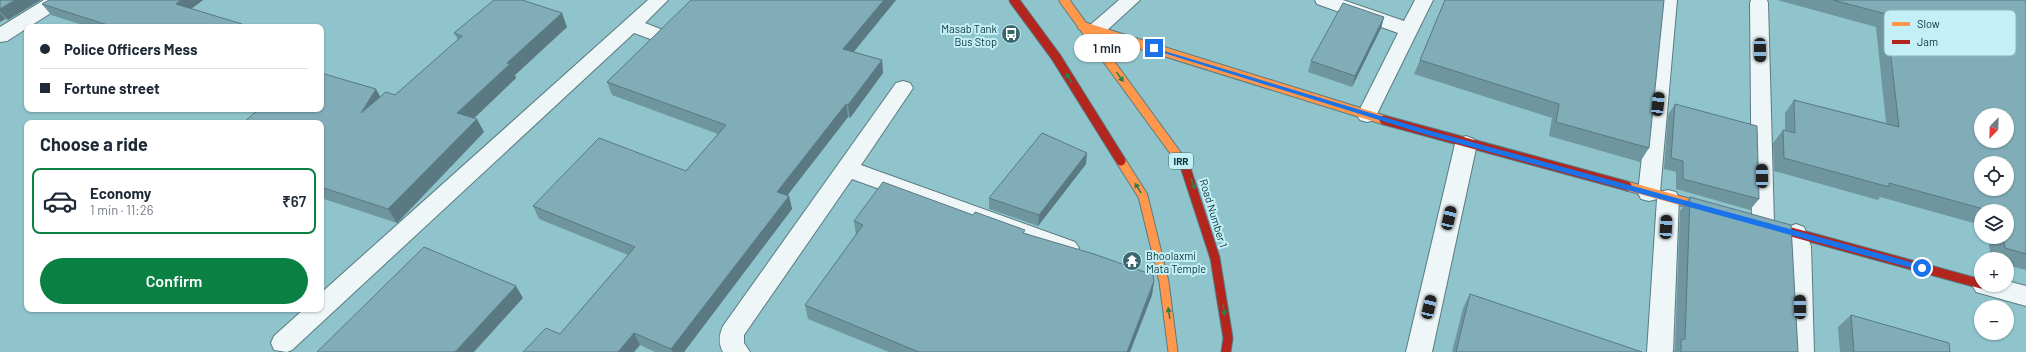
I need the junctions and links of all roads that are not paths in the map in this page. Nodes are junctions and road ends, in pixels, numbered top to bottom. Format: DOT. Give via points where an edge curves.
graph roads {
  1 [pos="58,0"];
  2 [pos="659,0"];
  3 [pos="1014,0"];
  4 [pos="1064,0"];
  5 [pos="1131,0"];
  6 [pos="1324,0"];
  7 [pos="1424,0"];
  8 [pos="1668,0"];
  9 [pos="1759,3"];
  10 [pos="631,25"];
  11 [pos="1089,28"];
  12 [pos="1410,30"];
  13 [pos="656,35"];
  14 [pos="0,36"];
  15 [pos="903,88"];
  16 [pos="1367,115"];
  17 [pos="1466,144"];
  18 [pos="846,168"];
  19 [pos="1658,195"];
  20 [pos="1727,214"];
  21 [pos="1760,223"];
  22 [pos="1796,233"];
  23 [pos="1090,256"];
  24 [pos="1141,274"];
  25 [pos="1164,282"];
  26 [pos="1974,282"];
  27 [pos="2011,292"];
  28 [pos="2026,296"];
  29 [pos="324,306"];
  30 [pos="318,312"];
  31 [pos="283,343"];
  32 [pos="737,352"];
  33 [pos="1173,352"];
  34 [pos="1226,352"];
  35 [pos="1419,352"];
  36 [pos="1660,352"];
  37 [pos="1801,352"];
  1 -- 14 [label="street"];
  2 -- 10 [label="street"];
  25 -- 3 [label="main road, one-way" via="1143,196 1056,57"];
  4 -- 11 [label="main road, Road Number 1 / IRR"];
  5 -- 11 [label="street"];
  6 -- 12 [label="street"];
  7 -- 12 [label="street"];
  8 -- 19 [label="street"];
  9 -- 21 [label="street"];
  10 -- 13 [label="street"];
  10 -- 29 [label="street"];
  11 -- 16 [label="main road"];
  11 -- 34 [label="main road, Road Number 1 / IRR, one-way" via="1188,170 1215,258 1228,338"];
  12 -- 16 [label="street"];
  15 -- 18 [label="street"];
  16 -- 17 [label="main road"];
  17 -- 19 [label="main road"];
  17 -- 35 [label="street"];
  18 -- 23 [label="street"];
  18 -- 32 [label="street" via="732,333 732,345"];
  19 -- 20 [label="main road"];
  19 -- 36 [label="street"];
  21 -- 22 [label="main road"];
  22 -- 26 [label="main road"];
  22 -- 37 [label="street" via="1799,246"];
  24 -- 25 [label="street"];
  33 -- 25 [label="main road, one-way"];
  27 -- 28 [label="street"];
  30 -- 31 [label="street"];
}
